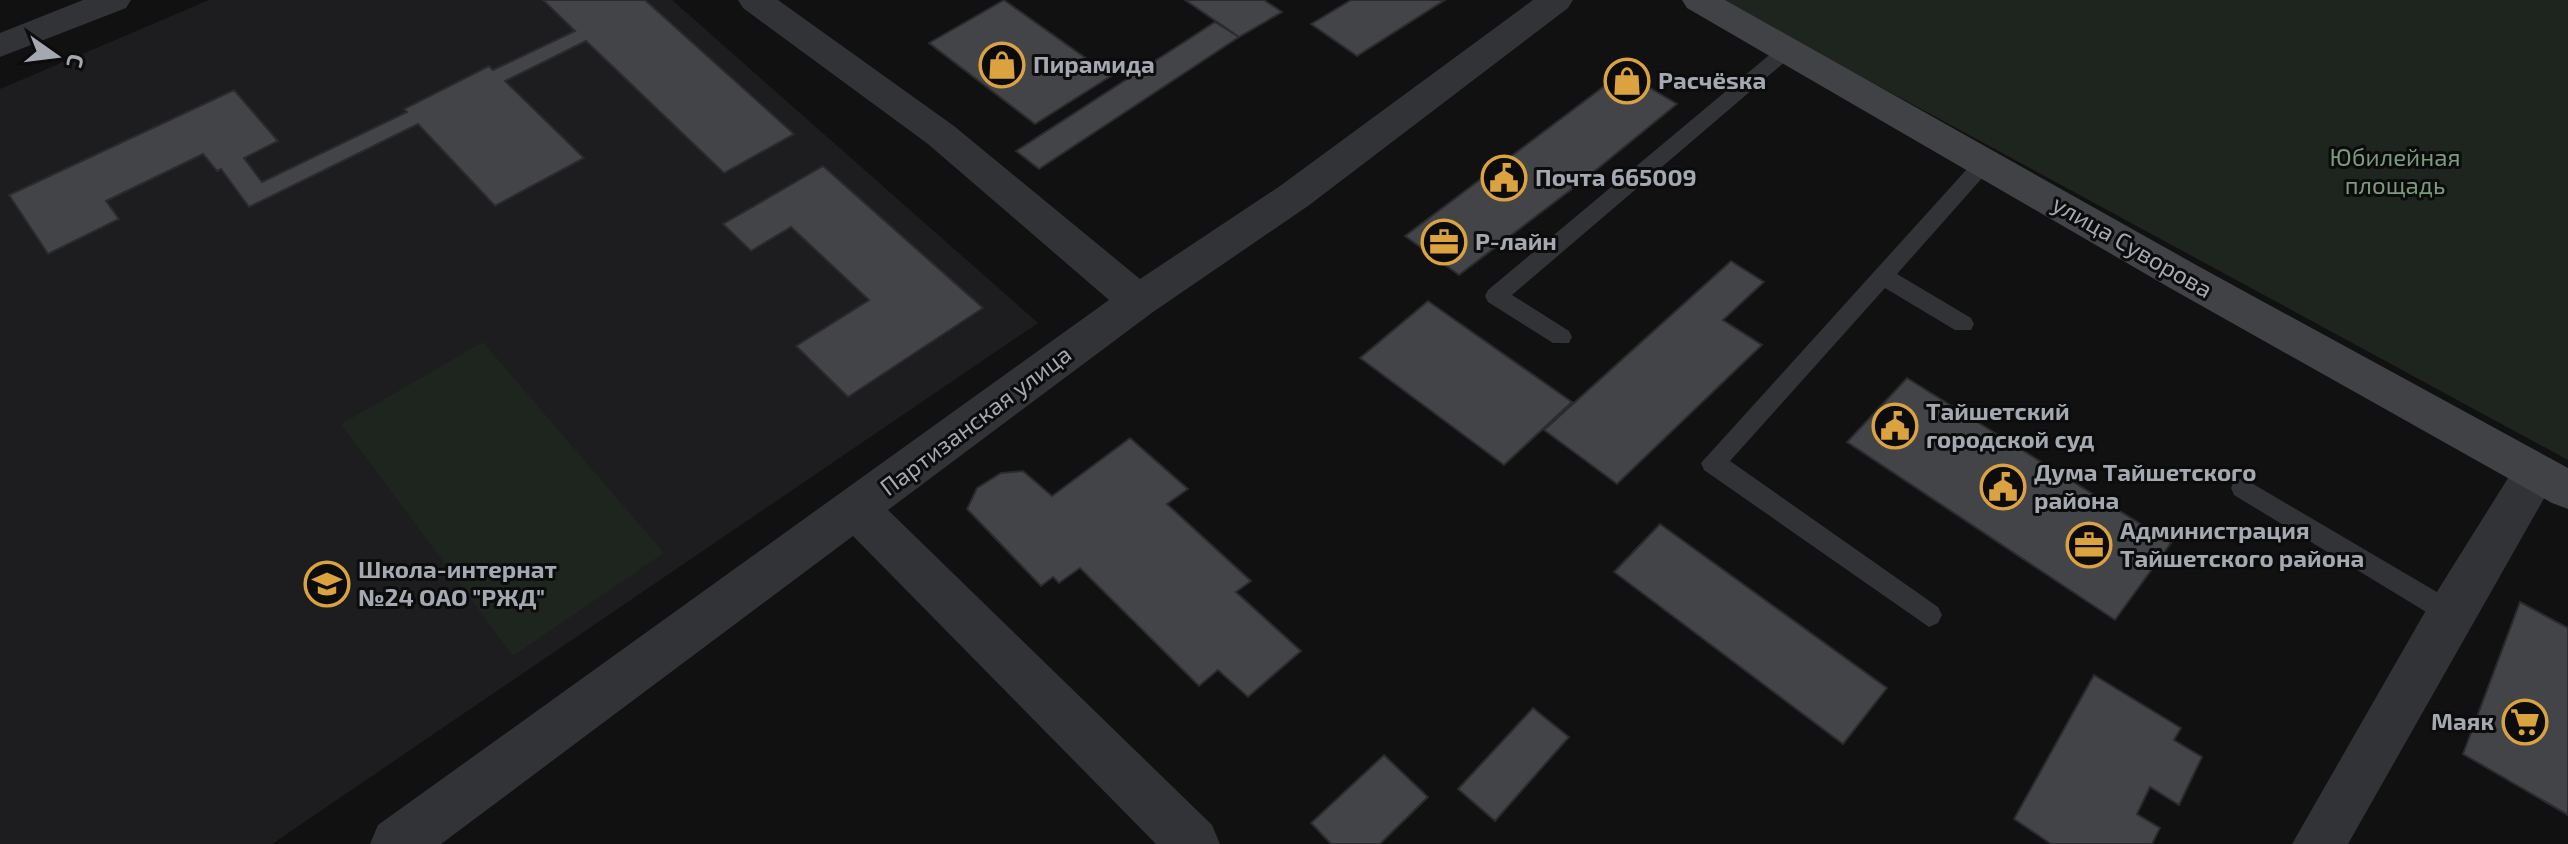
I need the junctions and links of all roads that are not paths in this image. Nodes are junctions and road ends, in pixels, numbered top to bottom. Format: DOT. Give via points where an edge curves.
graph roads {
  1 [pos="114,0"];
  2 [pos="755,0"];
  3 [pos="1556,0"];
  4 [pos="1699,0"];
  5 [pos="0,46"];
  6 [pos="1787,50"];
  7 [pos="1984,163"];
  8 [pos="1881,275"];
  9 [pos="1138,301"];
  10 [pos="1963,324"];
  11 [pos="1561,337"];
  12 [pos="2552,481"];
  13 [pos="2243,488"];
  14 [pos="857,509"];
  15 [pos="2450,613"];
  16 [pos="1929,615"];
  17 [pos="397,844"];
  18 [pos="1193,844"];
  19 [pos="2319,844"];
  1 -- 5 [label="street"];
  2 -- 9 [label="street" via="941,135"];
  3 -- 9 [label="street, Партизанская улица" via="1294,196"];
  4 -- 6 [label="street, улица Суворова"];
  6 -- 7 [label="street, улица Суворова"];
  6 -- 11 [label="lane" via="1496,296"];
  7 -- 8 [label="lane"];
  7 -- 12 [label="street, улица Суворова"];
  8 -- 10 [label="lane"];
  8 -- 16 [label="lane" via="1713,463"];
  9 -- 14 [label="street, Партизанская улица"];
  12 -- 15 [label="street"];
  13 -- 15 [label="lane"];
  14 -- 17 [label="street, Партизанская улица"];
  14 -- 18 [label="street"];
  15 -- 19 [label="street"];
}
